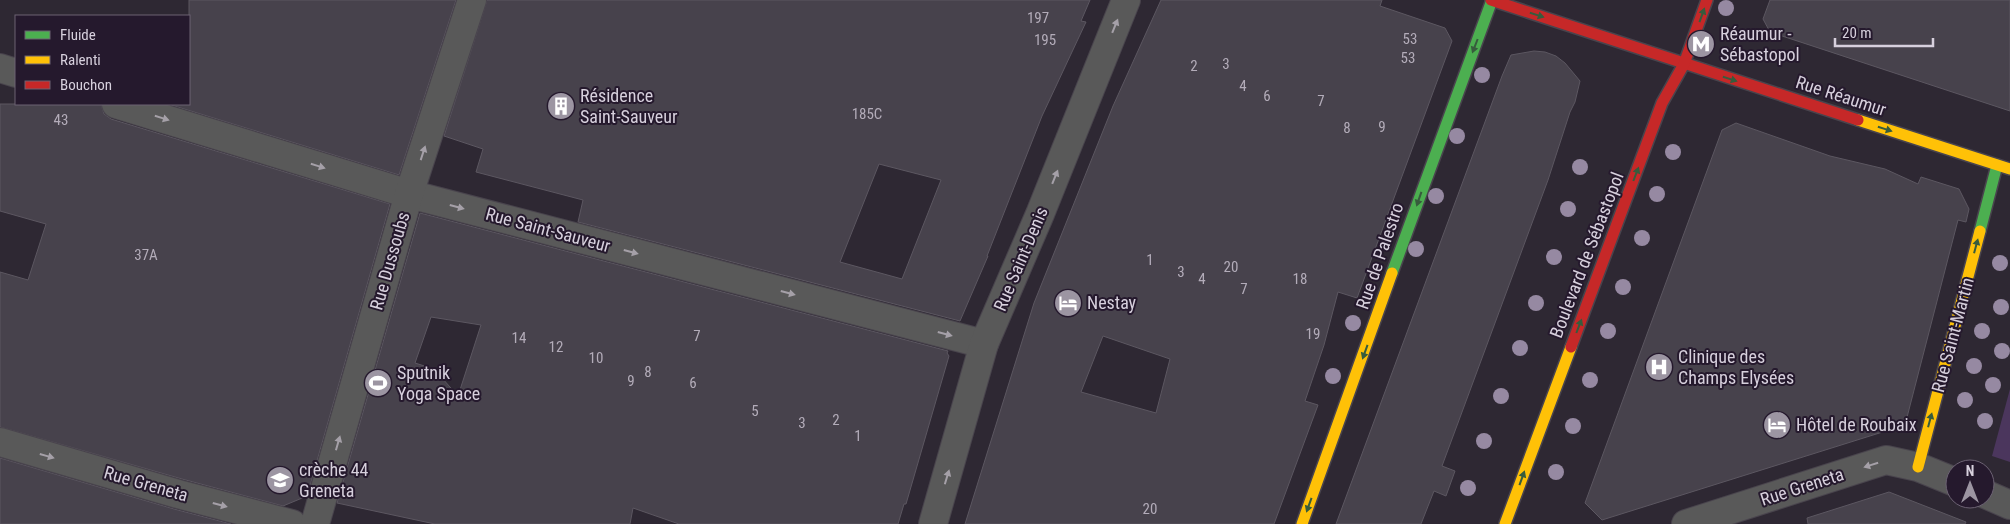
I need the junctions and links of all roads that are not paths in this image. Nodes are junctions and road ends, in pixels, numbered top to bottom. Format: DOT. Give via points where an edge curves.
graph roads {
  1 [pos="472,0"];
  2 [pos="1126,0"];
  3 [pos="1492,0"];
  4 [pos="1707,0"];
  5 [pos="1684,64"];
  6 [pos="0,68"];
  7 [pos="15,73"];
  8 [pos="119,105"];
  9 [pos="1997,165"];
  10 [pos="2010,169"];
  11 [pos="409,194"];
  12 [pos="984,344"];
  13 [pos="0,442"];
  14 [pos="1918,467"];
  15 [pos="1945,478"];
  16 [pos="1995,499"];
  17 [pos="2010,506"];
  18 [pos="292,524"];
  19 [pos="315,524"];
  20 [pos="933,524"];
  21 [pos="1302,524"];
  22 [pos="1505,524"];
  23 [pos="1686,524"];
  11 -- 1 [label="street, Rue Dussoubs, one-way"];
  12 -- 2 [label="street, Rue Saint-Denis, one-way"];
  3 -- 5 [label="main road, Rue Réaumur, one-way"];
  3 -- 21 [label="main road, Rue de Palestro, one-way"];
  5 -- 4 [label="main road, Boulevard de Sébastopol, one-way"];
  5 -- 9 [label="main road, Rue Réaumur, one-way"];
  22 -- 5 [label="main road, Boulevard de Sébastopol, one-way" via="1662,103"];
  6 -- 7 [label="street"];
  8 -- 11 [label="street, Rue Saint-Sauveur, one-way"];
  9 -- 10 [label="main road, Rue Réaumur"];
  14 -- 9 [label="main road, Rue Saint-Martin, one-way"];
  11 -- 12 [label="street, Rue Saint-Sauveur, one-way"];
  19 -- 11 [label="street, Rue Dussoubs, one-way"];
  20 -- 12 [label="street, Rue Saint-Denis, one-way"];
  13 -- 18 [label="street, Rue Greneta, one-way"];
  14 -- 15 [label="street"];
  14 -- 23 [label="street, Rue Greneta, one-way" via="1886,460"];
  16 -- 17 [label="street"];
}
